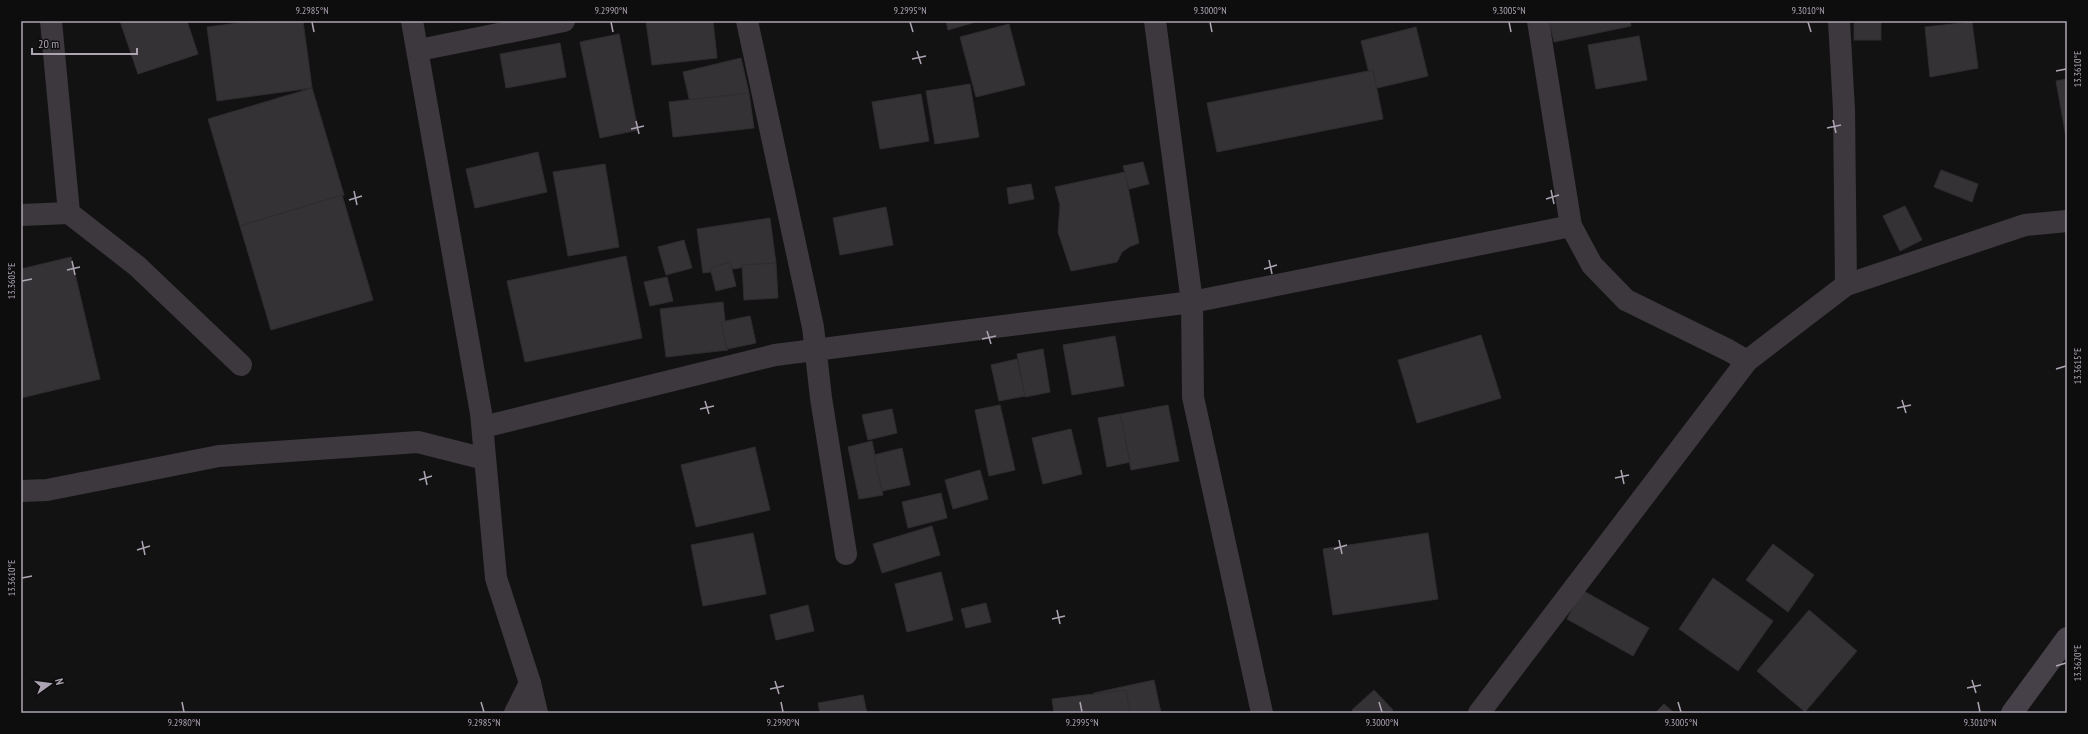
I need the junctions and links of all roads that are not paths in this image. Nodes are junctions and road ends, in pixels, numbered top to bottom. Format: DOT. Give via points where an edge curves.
graph roads {
  1 [pos="51,21"];
  2 [pos="412,21"];
  3 [pos="564,21"];
  4 [pos="747,21"];
  5 [pos="1155,21"];
  6 [pos="1538,21"];
  7 [pos="1839,21"];
  8 [pos="419,50"];
  9 [pos="70,213"];
  10 [pos="21,215"];
  11 [pos="2067,221"];
  12 [pos="1571,226"];
  13 [pos="1846,285"];
  14 [pos="1192,302"];
  15 [pos="815,350"];
  16 [pos="1747,361"];
  17 [pos="241,364"];
  18 [pos="483,427"];
  19 [pos="485,459"];
  20 [pos="21,491"];
  21 [pos="846,554"];
  22 [pos="2067,638"];
  23 [pos="530,683"];
  24 [pos="515,713"];
  25 [pos="537,713"];
  26 [pos="1262,713"];
  27 [pos="1478,713"];
  28 [pos="2012,713"];
  1 -- 9 [label="street"];
  2 -- 8 [label="street"];
  3 -- 8 [label="street"];
  4 -- 15 [label="street" via="811,320"];
  5 -- 14 [label="street"];
  6 -- 12 [label="street"];
  7 -- 13 [label="street" via="1844,110"];
  8 -- 18 [label="street"];
  9 -- 10 [label="street"];
  9 -- 17 [label="street" via="137,266"];
  11 -- 13 [label="street" via="2025,225"];
  12 -- 14 [label="street"];
  12 -- 16 [label="street" via="1592,265 1626,300"];
  13 -- 16 [label="street"];
  14 -- 15 [label="street"];
  14 -- 26 [label="street" via="1194,397"];
  15 -- 18 [label="street" via="775,355"];
  15 -- 21 [label="street"];
  16 -- 27 [label="street"];
  18 -- 19 [label="street"];
  19 -- 20 [label="street" via="418,442 219,456 47,490"];
  19 -- 23 [label="street" via="496,578"];
  22 -- 28 [label="main road"];
  23 -- 24 [label="street"];
  23 -- 25 [label="street"];
}
